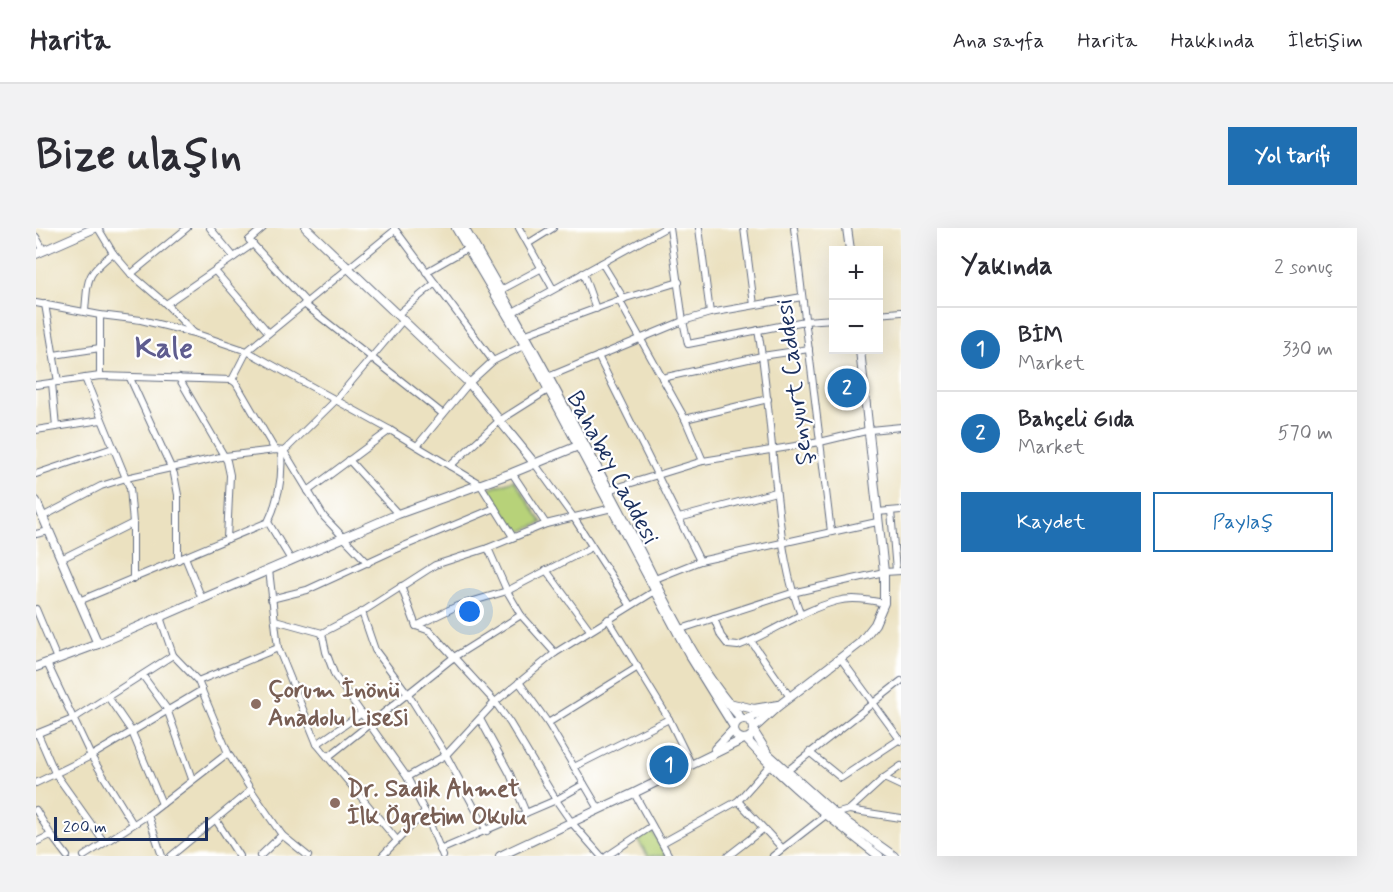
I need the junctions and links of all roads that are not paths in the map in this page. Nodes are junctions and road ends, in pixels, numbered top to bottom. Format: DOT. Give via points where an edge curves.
graph roads {
  1 [pos="97,228"];
  2 [pos="187,228"];
  3 [pos="210,228"];
  4 [pos="263,228"];
  5 [pos="306,228"];
  6 [pos="456,228"];
  7 [pos="464,228"];
  8 [pos="519,228"];
  9 [pos="553,228"];
  10 [pos="665,228"];
  11 [pos="670,228"];
  12 [pos="699,228"];
  13 [pos="744,228"];
  14 [pos="794,228"];
  15 [pos="847,228"];
  16 [pos="394,229"];
  17 [pos="36,237"];
  18 [pos="529,243"];
  19 [pos="253,244"];
  20 [pos="849,246"];
  21 [pos="468,248"];
  22 [pos="40,253"];
  23 [pos="113,253"];
  24 [pos="234,257"];
  25 [pos="602,263"];
  26 [pos="542,268"];
  27 [pos="347,269"];
  28 [pos="215,271"];
  29 [pos="426,272"];
  30 [pos="583,273"];
  31 [pos="131,274"];
  32 [pos="679,282"];
  33 [pos="435,283"];
  34 [pos="553,289"];
  35 [pos="501,290"];
  36 [pos="802,297"];
  37 [pos="622,300"];
  38 [pos="36,303"];
  39 [pos="305,303"];
  40 [pos="45,304"];
  41 [pos="166,304"];
  42 [pos="754,305"];
  43 [pos="596,309"];
  44 [pos="85,311"];
  45 [pos="513,312"];
  46 [pos="901,312"];
  47 [pos="710,313"];
  48 [pos="883,314"];
  49 [pos="100,315"];
  50 [pos="400,318"];
  51 [pos="829,319"];
  52 [pos="682,321"];
  53 [pos="805,321"];
  54 [pos="758,330"];
  55 [pos="268,332"];
  56 [pos="194,333"];
  57 [pos="526,334"];
  58 [pos="640,340"];
  59 [pos="525,345"];
  60 [pos="100,348"];
  61 [pos="809,349"];
  62 [pos="247,351"];
  63 [pos="54,354"];
  64 [pos="860,354"];
  65 [pos="371,356"];
  66 [pos="598,356"];
  67 [pos="762,356"];
  68 [pos="493,361"];
  69 [pos="100,376"];
  70 [pos="548,377"];
  71 [pos="84,378"];
  72 [pos="130,378"];
  73 [pos="179,378"];
  74 [pos="662,378"];
  75 [pos="232,380"];
  76 [pos="55,383"];
  77 [pos="469,383"];
  78 [pos="36,385"];
  79 [pos="548,390"];
  80 [pos="768,399"];
  81 [pos="335,401"];
  82 [pos="443,414"];
  83 [pos="685,419"];
  84 [pos="101,420"];
  85 [pos="499,421"];
  86 [pos="56,427"];
  87 [pos="901,427"];
  88 [pos="36,430"];
  89 [pos="390,430"];
  90 [pos="870,430"];
  91 [pos="820,441"];
  92 [pos="417,446"];
  93 [pos="578,446"];
  94 [pos="113,448"];
  95 [pos="771,449"];
  96 [pos="280,451"];
  97 [pos="225,456"];
  98 [pos="349,460"];
  99 [pos="703,461"];
  100 [pos="535,464"];
  101 [pos="450,466"];
  102 [pos="171,467"];
  103 [pos="512,473"];
  104 [pos="658,473"];
  105 [pos="36,474"];
  106 [pos="126,478"];
  107 [pos="480,484"];
  108 [pos="609,490"];
  109 [pos="308,491"];
  110 [pos="776,492"];
  111 [pos="36,501"];
  112 [pos="495,508"];
  113 [pos="612,508"];
  114 [pos="901,510"];
  115 [pos="891,511"];
  116 [pos="877,512"];
  117 [pos="398,514"];
  118 [pos="42,517"];
  119 [pos="574,518"];
  120 [pos="679,519"];
  121 [pos="268,522"];
  122 [pos="877,522"];
  123 [pos="133,523"];
  124 [pos="546,524"];
  125 [pos="49,531"];
  126 [pos="831,532"];
  127 [pos="36,534"];
  128 [pos="513,537"];
  129 [pos="227,539"];
  130 [pos="344,539"];
  131 [pos="782,542"];
  132 [pos="592,547"];
  133 [pos="488,548"];
  134 [pos="185,557"];
  135 [pos="61,559"];
  136 [pos="178,560"];
  137 [pos="291,560"];
  138 [pos="700,561"];
  139 [pos="368,563"];
  140 [pos="269,570"];
  141 [pos="546,570"];
  142 [pos="898,571"];
  143 [pos="884,572"];
  144 [pos="133,579"];
  145 [pos="655,579"];
  146 [pos="401,586"];
  147 [pos="507,591"];
  148 [pos="655,591"];
  149 [pos="792,593"];
  150 [pos="202,599"];
  151 [pos="271,599"];
  152 [pos="79,601"];
  153 [pos="884,603"];
  154 [pos="630,605"];
  155 [pos="36,609"];
  156 [pos="362,612"];
  157 [pos="521,615"];
  158 [pos="801,615"];
  159 [pos="160,617"];
  160 [pos="714,618"];
  161 [pos="608,619"];
  162 [pos="275,620"];
  163 [pos="416,626"];
  164 [pos="681,629"];
  165 [pos="590,630"];
  166 [pos="322,633"];
  167 [pos="751,641"];
  168 [pos="98,644"];
  169 [pos="278,648"];
  170 [pos="555,653"];
  171 [pos="173,655"];
  172 [pos="454,657"];
  173 [pos="57,659"];
  174 [pos="841,659"];
  175 [pos="47,663"];
  176 [pos="638,667"];
  177 [pos="36,668"];
  178 [pos="143,676"];
  179 [pos="198,681"];
  180 [pos="901,681"];
  181 [pos="519,682"];
  182 [pos="202,690"];
  183 [pos="408,694"];
  184 [pos="108,697"];
  185 [pos="790,697"];
  186 [pos="723,698"];
  187 [pos="495,702"];
  188 [pos="874,704"];
  189 [pos="778,706"];
  190 [pos="167,709"];
  191 [pos="362,713"];
  192 [pos="73,719"];
  193 [pos="480,719"];
  194 [pos="669,719"];
  195 [pos="744,719"];
  196 [pos="369,722"];
  197 [pos="548,723"];
  198 [pos="734,728"];
  199 [pos="754,730"];
  200 [pos="132,732"];
  201 [pos="37,734"];
  202 [pos="745,739"];
  203 [pos="901,740"];
  204 [pos="316,744"];
  205 [pos="809,752"];
  206 [pos="228,753"];
  207 [pos="446,755"];
  208 [pos="710,755"];
  209 [pos="91,756"];
  210 [pos="328,757"];
  211 [pos="691,764"];
  212 [pos="770,765"];
  213 [pos="901,766"];
  214 [pos="574,767"];
  215 [pos="787,771"];
  216 [pos="55,773"];
  217 [pos="407,777"];
  218 [pos="884,778"];
  219 [pos="192,779"];
  220 [pos="36,783"];
  221 [pos="584,784"];
  222 [pos="901,786"];
  223 [pos="251,790"];
  224 [pos="634,794"];
  225 [pos="556,800"];
  226 [pos="738,801"];
  227 [pos="162,804"];
  228 [pos="599,809"];
  229 [pos="36,810"];
  230 [pos="849,810"];
  231 [pos="424,812"];
  232 [pos="526,813"];
  233 [pos="835,814"];
  234 [pos="147,815"];
  235 [pos="826,815"];
  236 [pos="901,818"];
  237 [pos="216,820"];
  238 [pos="572,823"];
  239 [pos="133,824"];
  240 [pos="652,826"];
  241 [pos="763,829"];
  242 [pos="487,831"];
  243 [pos="51,835"];
  244 [pos="282,836"];
  245 [pos="396,839"];
  246 [pos="36,842"];
  247 [pos="104,842"];
  248 [pos="662,843"];
  249 [pos="782,848"];
  250 [pos="391,853"];
  251 [pos="442,853"];
  252 [pos="67,856"];
  253 [pos="84,856"];
  254 [pos="162,856"];
  255 [pos="171,856"];
  256 [pos="239,856"];
  257 [pos="260,856"];
  258 [pos="308,856"];
  259 [pos="381,856"];
  260 [pos="500,856"];
  261 [pos="601,856"];
  262 [pos="607,856"];
  263 [pos="669,856"];
  264 [pos="729,856"];
  265 [pos="773,856"];
  266 [pos="879,856"];
  267 [pos="894,856"];
  1 -- 22 [label="street"];
  1 -- 23 [label="street"];
  2 -- 31 [label="street"];
  3 -- 24 [label="street"];
  4 -- 19 [label="street" via="249,240"];
  5 -- 27 [label="street"];
  6 -- 21 [label="street, Bahabey Caddesi"];
  7 -- 35 [label="street, Bahabey Caddesi"];
  8 -- 18 [label="street"];
  9 -- 18 [label="street"];
  10 -- 25 [label="street"];
  11 -- 32 [label="street"];
  12 -- 47 [label="street"];
  13 -- 42 [label="street"];
  14 -- 36 [label="street, Şenyurt Caddesi"];
  15 -- 20 [label="street"];
  16 -- 27 [label="street"];
  16 -- 29 [label="street"];
  17 -- 22 [label="street"];
  18 -- 26 [label="street"];
  19 -- 24 [label="street"];
  19 -- 39 [label="street"];
  21 -- 29 [label="street"];
  21 -- 59 [label="street, Bahabey Caddesi"];
  23 -- 31 [label="street"];
  23 -- 44 [label="street" via="87,280"];
  24 -- 28 [label="street"];
  25 -- 30 [label="street"];
  25 -- 37 [label="street"];
  26 -- 34 [label="street"];
  26 -- 35 [label="street"];
  27 -- 39 [label="street"];
  27 -- 50 [label="street"];
  28 -- 41 [label="street"];
  28 -- 55 [label="street"];
  29 -- 33 [label="street"];
  30 -- 34 [label="street"];
  30 -- 43 [label="street"];
  31 -- 41 [label="street"];
  32 -- 37 [label="street"];
  32 -- 52 [label="street"];
  33 -- 50 [label="street"];
  33 -- 68 [label="street"];
  34 -- 45 [label="street"];
  35 -- 45 [label="street, Bahabey Caddesi"];
  36 -- 42 [label="street"];
  36 -- 53 [label="street, Şenyurt Caddesi"];
  37 -- 43 [label="street"];
  37 -- 58 [label="street"];
  38 -- 40 [label="street"];
  39 -- 55 [label="street"];
  39 -- 65 [label="street"];
  40 -- 44 [label="street"];
  40 -- 63 [label="street"];
  41 -- 56 [label="street"];
  42 -- 47 [label="street"];
  43 -- 57 [label="street"];
  44 -- 49 [label="street"];
  45 -- 57 [label="street, Bahabey Caddesi"];
  46 -- 48 [label="street"];
  47 -- 52 [label="street"];
  49 -- 56 [label="street"];
  49 -- 60 [label="street"];
  50 -- 65 [label="street"];
  50 -- 77 [label="street"];
  51 -- 53 [label="street"];
  52 -- 54 [label="street" via="688,344"];
  52 -- 58 [label="street"];
  53 -- 54 [label="street"];
  53 -- 61 [label="street, Şenyurt Caddesi"];
  54 -- 67 [label="street"];
  55 -- 62 [label="street"];
  56 -- 62 [label="street"];
  57 -- 70 [label="street, Bahabey Caddesi"];
  58 -- 66 [label="street"];
  58 -- 74 [label="street"];
  59 -- 68 [label="street"];
  59 -- 79 [label="street, Bahabey Caddesi"];
  60 -- 63 [label="street"];
  60 -- 69 [label="street"];
  61 -- 67 [label="street"];
  61 -- 91 [label="street, Şenyurt Caddesi"];
  62 -- 75 [label="street"];
  62 -- 81 [label="street"];
  63 -- 76 [label="street"];
  64 -- 90 [label="street"];
  65 -- 81 [label="street"];
  65 -- 82 [label="street"];
  66 -- 70 [label="street"];
  66 -- 104 [label="street"];
  67 -- 74 [label="street"];
  67 -- 80 [label="street"];
  68 -- 77 [label="street"];
  69 -- 71 [label="street"];
  69 -- 72 [label="street"];
  70 -- 108 [label="street, Bahabey Caddesi"];
  71 -- 76 [label="street"];
  71 -- 84 [label="street"];
  72 -- 73 [label="street"];
  72 -- 102 [label="street"];
  73 -- 75 [label="street"];
  73 -- 97 [label="street"];
  74 -- 83 [label="street"];
  75 -- 96 [label="street"];
  76 -- 78 [label="street"];
  76 -- 86 [label="street"];
  77 -- 82 [label="street"];
  77 -- 85 [label="street"];
  79 -- 85 [label="street"];
  79 -- 93 [label="street, Bahabey Caddesi"];
  80 -- 83 [label="street"];
  80 -- 95 [label="street"];
  81 -- 89 [label="street"];
  81 -- 96 [label="street"];
  82 -- 92 [label="street"];
  83 -- 99 [label="street"];
  84 -- 86 [label="street"];
  84 -- 94 [label="street"];
  85 -- 100 [label="street"];
  85 -- 101 [label="street"];
  86 -- 88 [label="street"];
  87 -- 90 [label="street"];
  89 -- 92 [label="street"];
  89 -- 98 [label="street"];
  90 -- 91 [label="street"];
  90 -- 116 [label="street"];
  91 -- 95 [label="street"];
  91 -- 126 [label="street, Şenyurt Caddesi"];
  92 -- 101 [label="street"];
  93 -- 100 [label="street"];
  93 -- 113 [label="street, Bahabey Caddesi"];
  94 -- 105 [label="street"];
  94 -- 106 [label="street"];
  95 -- 99 [label="street"];
  95 -- 110 [label="street"];
  96 -- 97 [label="street"];
  96 -- 109 [label="street"];
  96 -- 121 [label="street" via="280,487"];
  97 -- 102 [label="street"];
  97 -- 129 [label="street" via="230,475"];
  98 -- 109 [label="street"];
  98 -- 117 [label="street"];
  99 -- 104 [label="street"];
  100 -- 103 [label="street"];
  100 -- 119 [label="street"];
  101 -- 107 [label="street"];
  102 -- 106 [label="street"];
  102 -- 136 [label="street" via="178,495"];
  103 -- 107 [label="street"];
  103 -- 124 [label="street"];
  104 -- 108 [label="street"];
  104 -- 120 [label="street"];
  106 -- 118 [label="street" via="101,486"];
  106 -- 123 [label="street"];
  107 -- 112 [label="street"];
  107 -- 117 [label="street"];
  108 -- 145 [label="street, Bahabey Caddesi"];
  109 -- 130 [label="street"];
  110 -- 120 [label="street"];
  110 -- 131 [label="street"];
  111 -- 118 [label="street"];
  112 -- 128 [label="street"];
  112 -- 139 [label="street"];
  113 -- 119 [label="street"];
  113 -- 148 [label="street, Bahabey Caddesi"];
  114 -- 115 [label="street"];
  115 -- 116 [label="street"];
  115 -- 142 [label="street"];
  116 -- 122 [label="street"];
  117 -- 130 [label="street"];
  118 -- 125 [label="street"];
  119 -- 124 [label="street"];
  119 -- 132 [label="street"];
  120 -- 138 [label="street"];
  121 -- 129 [label="street"];
  121 -- 137 [label="street"];
  122 -- 126 [label="street"];
  122 -- 143 [label="street"];
  123 -- 135 [label="street"];
  123 -- 144 [label="street"];
  124 -- 128 [label="street"];
  125 -- 127 [label="street"];
  125 -- 135 [label="street"];
  126 -- 131 [label="street"];
  128 -- 133 [label="street"];
  129 -- 134 [label="street"];
  130 -- 137 [label="street"];
  130 -- 139 [label="street"];
  131 -- 138 [label="street"];
  131 -- 149 [label="street"];
  132 -- 141 [label="street"];
  132 -- 154 [label="street"];
  133 -- 146 [label="street" via="435,565"];
  133 -- 147 [label="street"];
  134 -- 136 [label="street"];
  134 -- 150 [label="street"];
  135 -- 152 [label="street"];
  136 -- 144 [label="street"];
  137 -- 140 [label="street"];
  138 -- 145 [label="street"];
  139 -- 151 [label="street" via="307,590"];
  140 -- 150 [label="street"];
  140 -- 151 [label="street"];
  141 -- 147 [label="street"];
  141 -- 165 [label="street"];
  142 -- 143 [label="street"];
  143 -- 149 [label="street"];
  143 -- 153 [label="street"];
  144 -- 152 [label="street"];
  145 -- 164 [label="street, Bahabey Caddesi"];
  146 -- 156 [label="street"];
  146 -- 163 [label="street"];
  147 -- 157 [label="street"];
  147 -- 163 [label="street" via="457,606"];
  148 -- 154 [label="street"];
  148 -- 198 [label="street, Bahabey Caddesi"];
  149 -- 158 [label="street"];
  149 -- 160 [label="street"];
  150 -- 159 [label="street"];
  151 -- 162 [label="street"];
  152 -- 168 [label="street"];
  153 -- 158 [label="street" via="838,601"];
  153 -- 174 [label="street" via="876,624"];
  154 -- 161 [label="street"];
  155 -- 173 [label="street"];
  156 -- 166 [label="street"];
  156 -- 183 [label="street" via="375,650"];
  157 -- 170 [label="street"];
  157 -- 172 [label="street"];
  158 -- 167 [label="street"];
  159 -- 168 [label="street"];
  159 -- 171 [label="street"];
  160 -- 164 [label="street"];
  160 -- 167 [label="street" via="728,645"];
  161 -- 165 [label="street"];
  161 -- 176 [label="street"];
  162 -- 166 [label="street"];
  162 -- 169 [label="street"];
  163 -- 172 [label="street" via="430,631"];
  164 -- 186 [label="street, Bahabey Caddesi"];
  165 -- 170 [label="street"];
  166 -- 191 [label="street" via="335,676"];
  167 -- 185 [label="street"];
  168 -- 173 [label="street"];
  169 -- 179 [label="street"];
  169 -- 204 [label="street"];
  170 -- 181 [label="street"];
  171 -- 178 [label="street"];
  171 -- 179 [label="street"];
  172 -- 183 [label="street"];
  172 -- 187 [label="street"];
  173 -- 175 [label="street"];
  174 -- 185 [label="street"];
  174 -- 188 [label="street"];
  175 -- 177 [label="street"];
  175 -- 192 [label="street"];
  176 -- 194 [label="street"];
  176 -- 197 [label="street"];
  178 -- 184 [label="street"];
  178 -- 190 [label="street"];
  179 -- 182 [label="street"];
  180 -- 188 [label="street"];
  181 -- 187 [label="street"];
  181 -- 197 [label="street"];
  182 -- 190 [label="street"];
  182 -- 206 [label="street"];
  183 -- 196 [label="street"];
  183 -- 207 [label="street"];
  184 -- 192 [label="street"];
  184 -- 200 [label="street"];
  185 -- 189 [label="street"];
  186 -- 189 [label="street" via="746,709"];
  186 -- 195 [label="street, Bahabey Caddesi"];
  187 -- 193 [label="street"];
  187 -- 225 [label="street"];
  188 -- 203 [label="street"];
  188 -- 205 [label="street"];
  189 -- 195 [label="street"];
  189 -- 199 [label="street"];
  190 -- 200 [label="street"];
  190 -- 219 [label="street"];
  191 -- 196 [label="street"];
  191 -- 204 [label="street"];
  192 -- 201 [label="street"];
  192 -- 209 [label="street"];
  193 -- 207 [label="street"];
  193 -- 232 [label="street"];
  194 -- 211 [label="street"];
  194 -- 214 [label="street"];
  195 -- 198 [label="street" via="737,721"];
  195 -- 199 [label="street" via="752,722"];
  196 -- 210 [label="street"];
  196 -- 217 [label="street"];
  197 -- 214 [label="street"];
  198 -- 202 [label="street" via="738,737"];
  198 -- 208 [label="street"];
  199 -- 202 [label="street"];
  199 -- 215 [label="street" via="768,754"];
  200 -- 209 [label="street"];
  200 -- 227 [label="street"];
  201 -- 216 [label="street"];
  202 -- 208 [label="street"];
  202 -- 212 [label="street"];
  203 -- 205 [label="street" via="841,778"];
  204 -- 210 [label="street"];
  205 -- 215 [label="street"];
  206 -- 219 [label="street"];
  206 -- 223 [label="street"];
  207 -- 217 [label="street"];
  207 -- 242 [label="street"];
  208 -- 211 [label="street"];
  209 -- 216 [label="street"];
  209 -- 239 [label="street"];
  210 -- 245 [label="street"];
  211 -- 224 [label="street"];
  212 -- 226 [label="street"];
  212 -- 235 [label="street"];
  213 -- 218 [label="street"];
  214 -- 221 [label="street"];
  215 -- 233 [label="street"];
  216 -- 220 [label="street"];
  216 -- 247 [label="street"];
  217 -- 231 [label="street"];
  218 -- 222 [label="street"];
  218 -- 230 [label="street"];
  219 -- 227 [label="street"];
  221 -- 225 [label="street"];
  221 -- 228 [label="street"];
  223 -- 237 [label="street"];
  223 -- 244 [label="street"];
  224 -- 228 [label="street"];
  224 -- 240 [label="street"];
  225 -- 232 [label="street"];
  225 -- 238 [label="street"];
  226 -- 241 [label="street"];
  226 -- 248 [label="street"];
  227 -- 234 [label="street"];
  228 -- 238 [label="street"];
  229 -- 243 [label="street"];
  230 -- 233 [label="street"];
  230 -- 236 [label="street"];
  231 -- 245 [label="street"];
  231 -- 251 [label="street"];
  232 -- 242 [label="street"];
  233 -- 267 [label="street"];
  234 -- 239 [label="street"];
  234 -- 254 [label="street"];
  235 -- 249 [label="street"];
  235 -- 266 [label="street"];
  237 -- 255 [label="street"];
  237 -- 256 [label="street"];
  238 -- 260 [label="street"];
  238 -- 261 [label="street"];
  239 -- 247 [label="street"];
  240 -- 248 [label="street"];
  240 -- 262 [label="street"];
  241 -- 249 [label="street"];
  241 -- 264 [label="street"];
  242 -- 251 [label="street"];
  243 -- 246 [label="street"];
  243 -- 252 [label="street"];
  244 -- 257 [label="street"];
  244 -- 258 [label="street"];
  245 -- 250 [label="street"];
  247 -- 253 [label="street"];
  248 -- 263 [label="street"];
  249 -- 265 [label="street"];
  250 -- 259 [label="street"];
}
